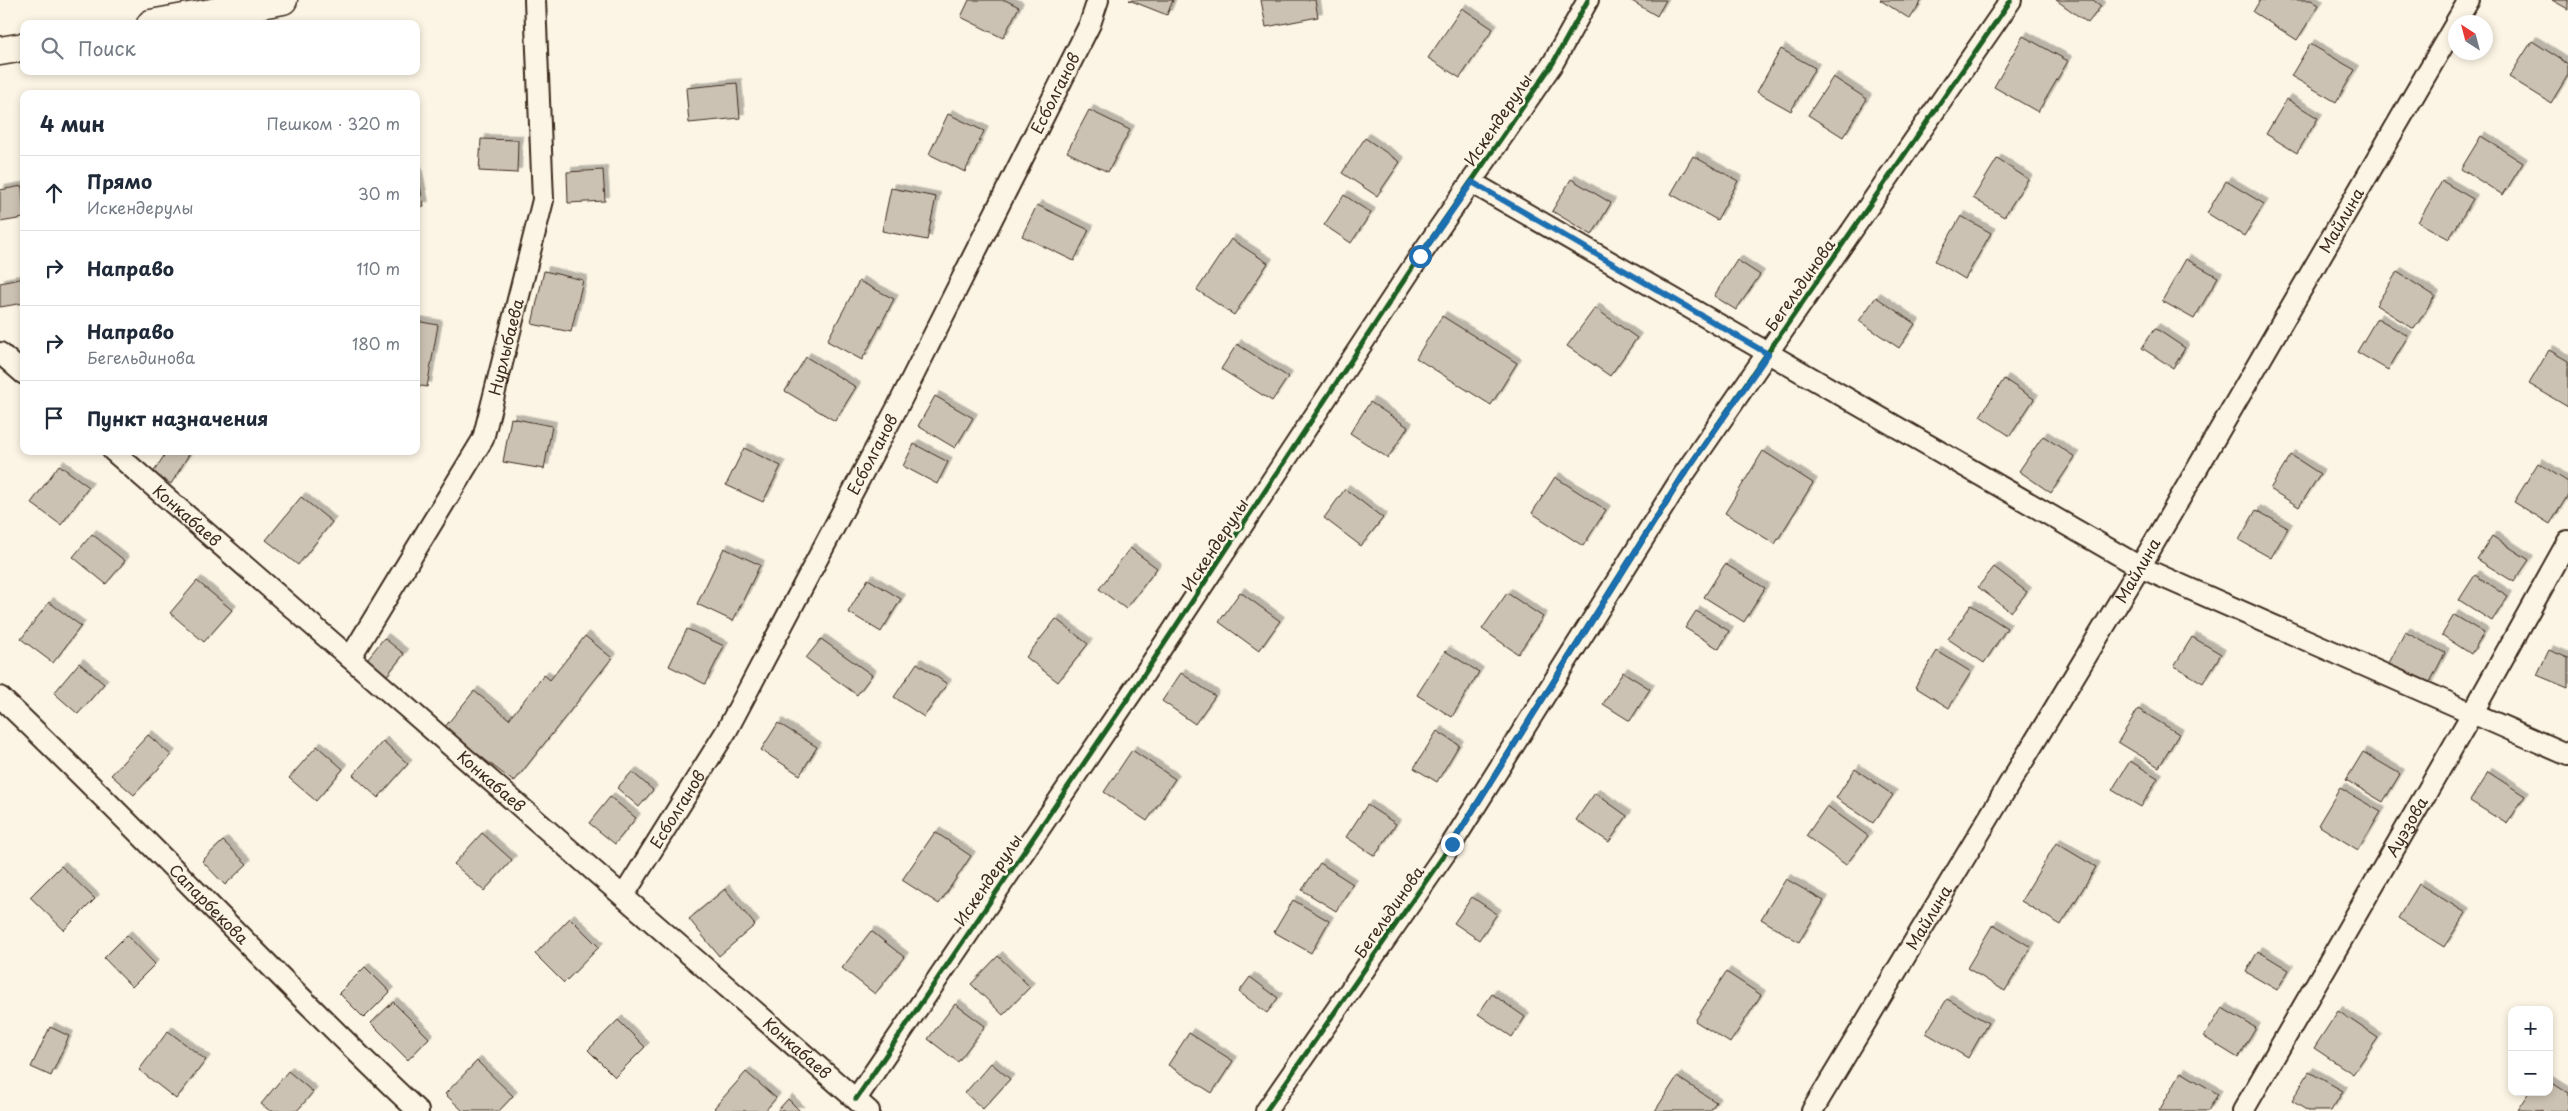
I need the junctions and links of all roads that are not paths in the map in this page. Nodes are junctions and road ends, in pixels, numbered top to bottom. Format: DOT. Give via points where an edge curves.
graph roads {
  1 [pos="283,0"];
  2 [pos="535,0"];
  3 [pos="1098,0"];
  4 [pos="1588,0"];
  5 [pos="2011,0"];
  6 [pos="2469,0"];
  7 [pos="2461,15"];
  8 [pos="173,20"];
  9 [pos="2448,37"];
  10 [pos="20,48"];
  11 [pos="0,51"];
  12 [pos="1472,182"];
  13 [pos="0,353"];
  14 [pos="1768,354"];
  15 [pos="20,370"];
  16 [pos="118,455"];
  17 [pos="2568,541"];
  18 [pos="2140,567"];
  19 [pos="350,658"];
  20 [pos="0,697"];
  21 [pos="2474,712"];
  22 [pos="2568,756"];
  23 [pos="624,895"];
  24 [pos="863,1105"];
  25 [pos="418,1111"];
  26 [pos="1266,1111"];
  27 [pos="1812,1111"];
  28 [pos="2243,1111"];
  1 -- 8 [label="main road"];
  2 -- 19 [label="street, Нурлыбаева" via="543,200 483,439"];
  3 -- 23 [label="street, Есболганов" via="1090,24 861,476 727,730"];
  4 -- 12 [label="street, Искендерулы" via="1553,63"];
  5 -- 14 [label="street, Бегельдинова"];
  6 -- 7 [label="street, Майлина"];
  9 -- 18 [label="street, Майлина"];
  10 -- 11 [label="main road"];
  12 -- 14 [label="street"];
  12 -- 24 [label="street, Искендерулы" via="1137,684"];
  13 -- 15 [label="street"];
  14 -- 18 [label="street"];
  14 -- 26 [label="street, Бегельдинова" via="1682,477 1452,844"];
  16 -- 19 [label="street, Конкабаев"];
  17 -- 21 [label="street, Ауэзова"];
  18 -- 21 [label="street"];
  18 -- 27 [label="street, Майлина"];
  19 -- 23 [label="street, Конкабаев"];
  20 -- 25 [label="street, Сапарбекова" via="78,770 366,1063"];
  21 -- 22 [label="street"];
  21 -- 28 [label="street, Ауэзова"];
  23 -- 24 [label="street, Конкабаев"];
}
